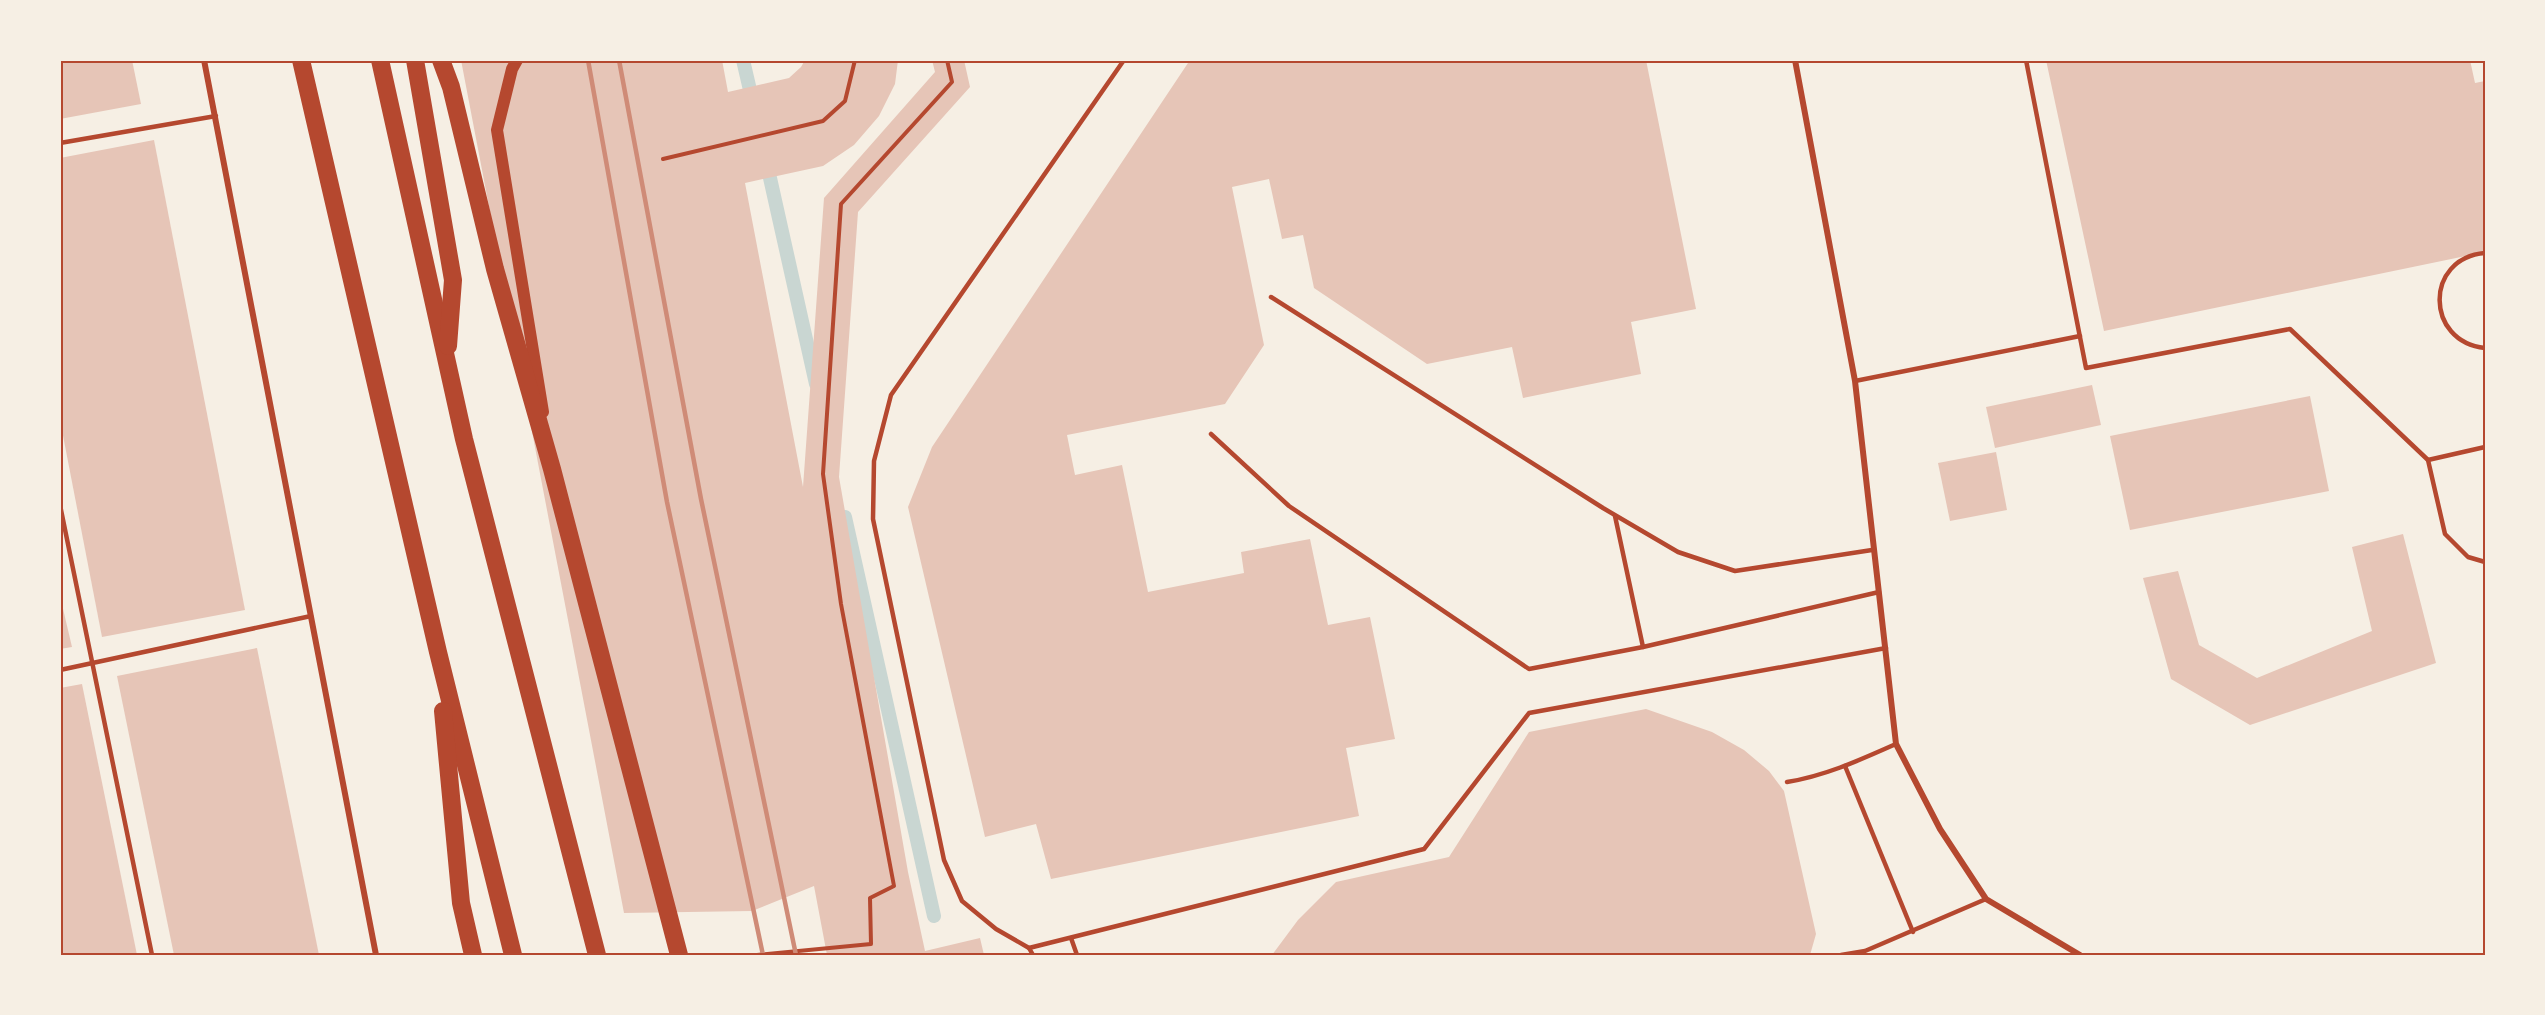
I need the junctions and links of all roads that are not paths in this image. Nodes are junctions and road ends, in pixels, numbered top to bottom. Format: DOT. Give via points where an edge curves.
graph roads {
  1 [pos="204,60"];
  2 [pos="301,60"];
  3 [pos="380,60"];
  4 [pos="415,60"];
  5 [pos="441,60"];
  6 [pos="517,60"];
  7 [pos="1124,60"];
  8 [pos="1796,60"];
  9 [pos="2026,60"];
  10 [pos="216,116"];
  11 [pos="60,143"];
  12 [pos="2485,253"];
  13 [pos="1271,297"];
  14 [pos="2080,336"];
  15 [pos="2485,348"];
  16 [pos="447,362"];
  17 [pos="1855,381"];
  18 [pos="1211,434"];
  19 [pos="2485,447"];
  20 [pos="2428,460"];
  21 [pos="552,469"];
  22 [pos="60,505"];
  23 [pos="1615,516"];
  24 [pos="1872,550"];
  25 [pos="2485,562"];
  26 [pos="1879,592"];
  27 [pos="311,616"];
  28 [pos="1642,646"];
  29 [pos="1886,648"];
  30 [pos="438,652"];
  31 [pos="91,664"];
  32 [pos="60,670"];
  33 [pos="1896,744"];
  34 [pos="1845,766"];
  35 [pos="1787,782"];
  36 [pos="1986,898"];
  37 [pos="1913,932"];
  38 [pos="1071,938"];
  39 [pos="1029,948"];
  40 [pos="152,955"];
  41 [pos="376,955"];
  42 [pos="473,955"];
  43 [pos="513,955"];
  44 [pos="597,955"];
  45 [pos="679,955"];
  46 [pos="1033,955"];
  47 [pos="1077,955"];
  48 [pos="1841,955"];
  49 [pos="2080,955"];
  1 -- 10 [label="street"];
  2 -- 30 [label="highway"];
  3 -- 16 [label="highway"];
  4 -- 16 [label="highway" via="453,280"];
  5 -- 21 [label="highway"];
  6 -- 21 [label="main road" via="497,130"];
  7 -- 39 [label="lane" via="891,395 874,461 873,519 944,860 962,901 996,929"];
  8 -- 17 [label="street"];
  9 -- 14 [label="lane"];
  10 -- 11 [label="lane"];
  10 -- 27 [label="street"];
  12 -- 15 [label="lane" via="2454,265 2444,278 2440,309 2455,336"];
  13 -- 23 [label="lane"];
  14 -- 17 [label="lane"];
  14 -- 20 [label="lane" via="2086,368 2290,329"];
  16 -- 44 [label="highway"];
  17 -- 24 [label="street"];
  18 -- 28 [label="lane" via="1289,506 1529,669"];
  19 -- 20 [label="lane"];
  20 -- 25 [label="lane" via="2445,534 2468,557"];
  21 -- 45 [label="highway"];
  22 -- 31 [label="lane"];
  23 -- 24 [label="lane" via="1678,552 1735,571"];
  23 -- 28 [label="lane"];
  24 -- 26 [label="street"];
  26 -- 28 [label="lane"];
  26 -- 29 [label="street"];
  27 -- 31 [label="lane"];
  27 -- 41 [label="street"];
  29 -- 33 [label="street"];
  29 -- 38 [label="lane" via="1529,713 1424,849"];
  30 -- 42 [label="highway" via="461,903"];
  30 -- 43 [label="highway"];
  31 -- 32 [label="lane"];
  31 -- 40 [label="lane"];
  33 -- 34 [label="lane"];
  33 -- 36 [label="street" via="1940,829"];
  34 -- 35 [label="lane"];
  34 -- 37 [label="lane"];
  36 -- 37 [label="lane"];
  36 -- 49 [label="street"];
  37 -- 48 [label="lane" via="1864,951"];
  38 -- 39 [label="lane"];
  38 -- 47 [label="lane"];
  39 -- 46 [label="lane"];
}
